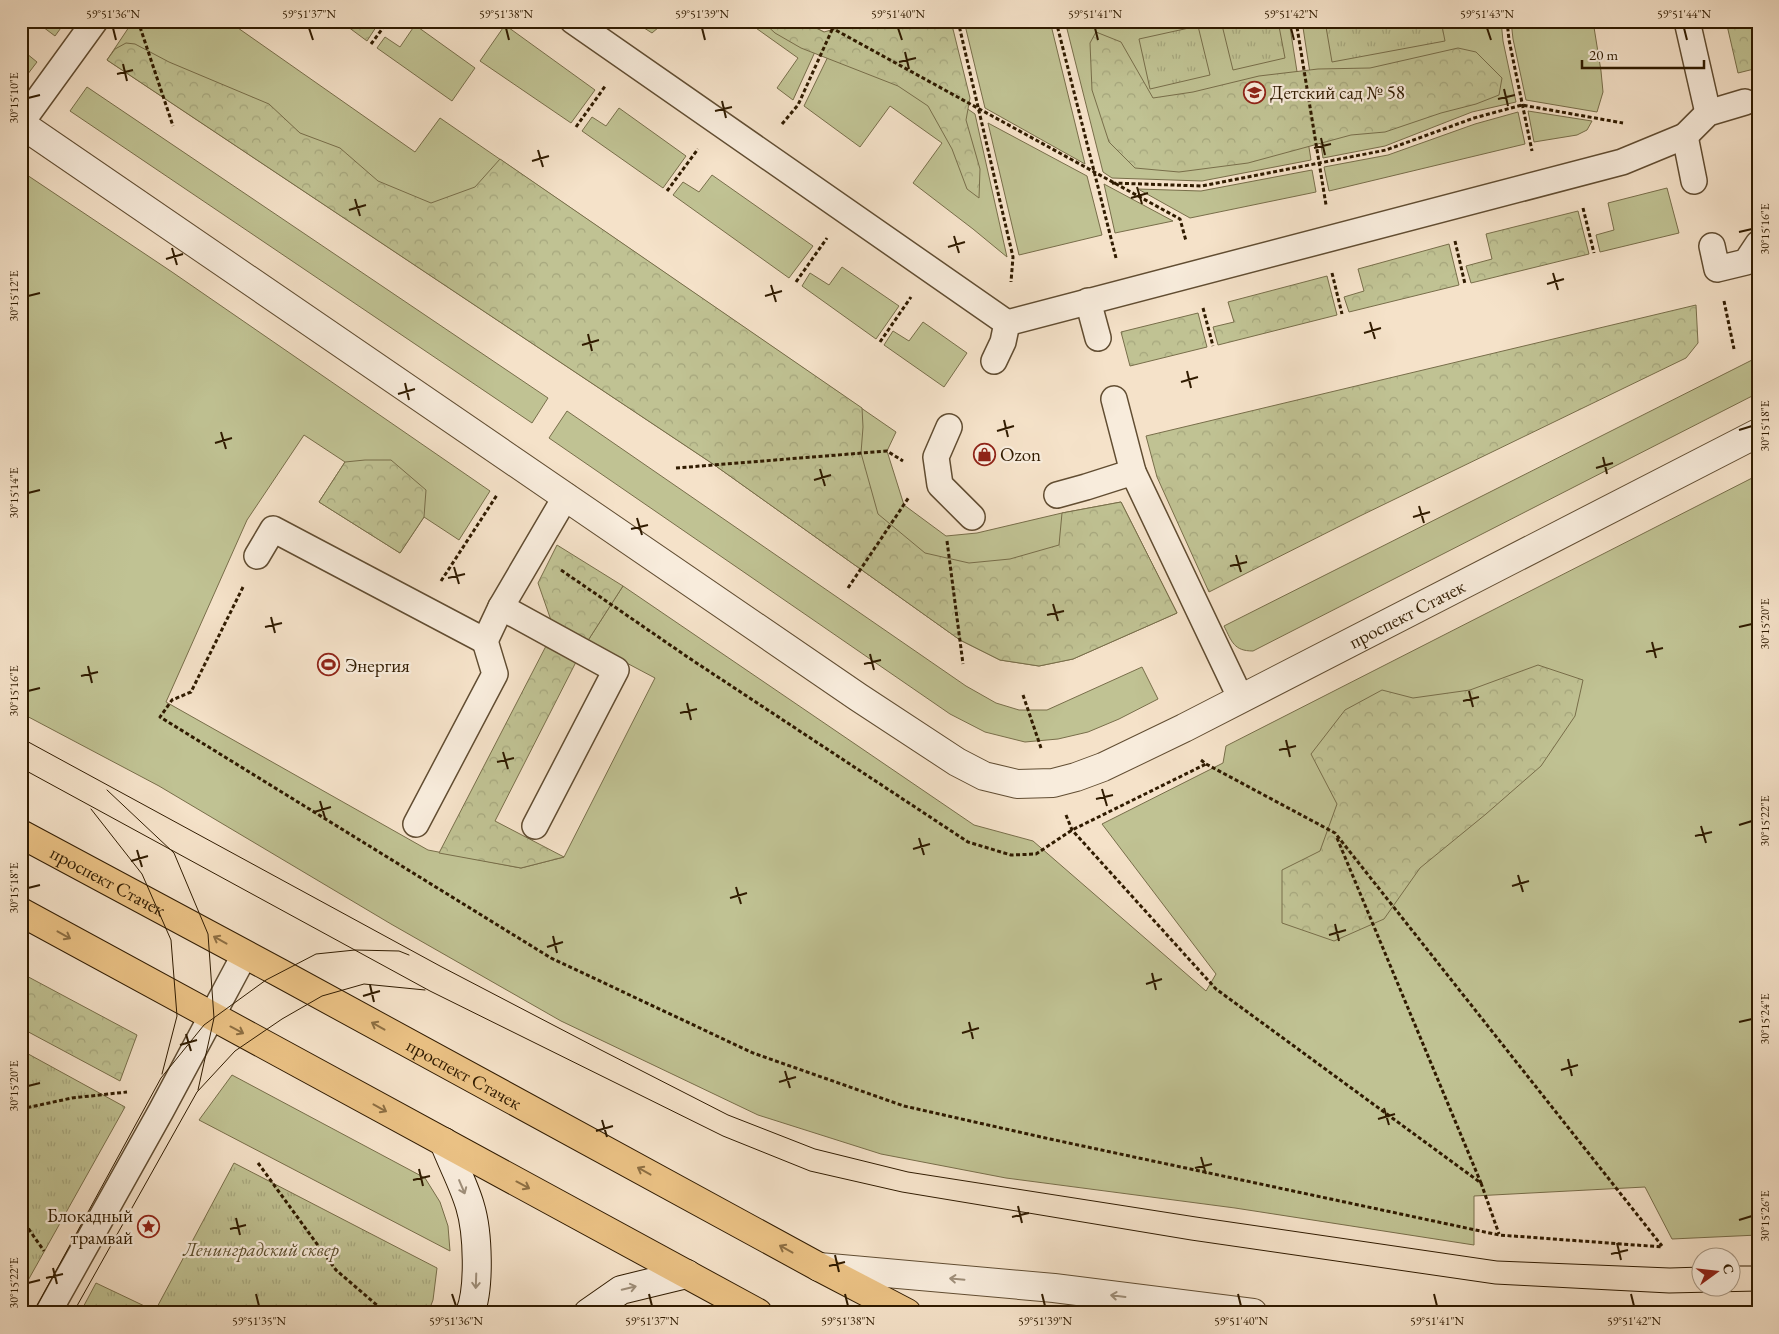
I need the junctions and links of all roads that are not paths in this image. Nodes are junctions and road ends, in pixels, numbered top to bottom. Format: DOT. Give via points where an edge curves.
graph roads {
  1 [pos="95,21"];
  2 [pos="573,21"];
  3 [pos="1686,21"];
  4 [pos="1745,102"];
  5 [pos="1708,113"];
  6 [pos="21,123"];
  7 [pos="1684,136"];
  8 [pos="1694,181"];
  9 [pos="1758,244"];
  10 [pos="1714,257"];
  11 [pos="1088,300"];
  12 [pos="1007,323"];
  13 [pos="1098,338"];
  14 [pos="994,361"];
  15 [pos="1114,399"];
  16 [pos="949,427"];
  17 [pos="1758,433"];
  18 [pos="1132,472"];
  19 [pos="1057,495"];
  20 [pos="566,496"];
  21 [pos="972,517"];
  22 [pos="258,556"];
  23 [pos="502,607"];
  24 [pos="485,641"];
  25 [pos="1241,699"];
  26 [pos="416,824"];
  27 [pos="535,826"];
  28 [pos="21,834"];
  29 [pos="21,912"];
  30 [pos="245,954"];
  31 [pos="212,1016"];
  32 [pos="444,1142"];
  33 [pos="819,1267"];
  34 [pos="687,1274"];
  35 [pos="48,1313"];
  36 [pos="470,1313"];
  37 [pos="588,1313"];
  38 [pos="758,1313"];
  39 [pos="907,1313"];
  40 [pos="1253,1313"];
  1 -- 6 [label="lane"];
  2 -- 12 [label="lane"];
  3 -- 5 [label="lane"];
  4 -- 5 [label="lane"];
  5 -- 7 [label="lane"];
  6 -- 20 [label="street, проспект Стачек"];
  7 -- 8 [label="lane"];
  7 -- 11 [label="lane" via="1622,162"];
  9 -- 10 [label="lane" via="1746,262"];
  11 -- 12 [label="lane"];
  11 -- 13 [label="lane"];
  12 -- 14 [label="lane"];
  15 -- 18 [label="lane"];
  16 -- 21 [label="lane" via="936,457 932,480"];
  17 -- 25 [label="street, проспект Стачек"];
  18 -- 19 [label="lane"];
  18 -- 25 [label="lane"];
  20 -- 23 [label="lane"];
  20 -- 25 [label="street, проспект Стачек" via="858,697 984,776 1017,784 1053,783 1103,767"];
  22 -- 24 [label="lane" via="273,529"];
  23 -- 24 [label="lane"];
  23 -- 27 [label="lane" via="616,670"];
  24 -- 26 [label="lane" via="495,674"];
  30 -- 28 [label="main road, проспект Стачек, one-way"];
  29 -- 31 [label="main road, one-way"];
  30 -- 31 [label="lane"];
  33 -- 30 [label="main road, проспект Стачек, one-way"];
  31 -- 32 [label="main road, one-way"];
  31 -- 35 [label="lane"];
  32 -- 34 [label="main road, one-way"];
  32 -- 36 [label="street, one-way" via="471,1207 477,1248 475,1301"];
  33 -- 39 [label="main road, проспект Стачек"];
  40 -- 33 [label="street, one-way" via="1054,1288"];
  37 -- 34 [label="street, one-way" via="621,1290"];
  34 -- 38 [label="main road"];
}
